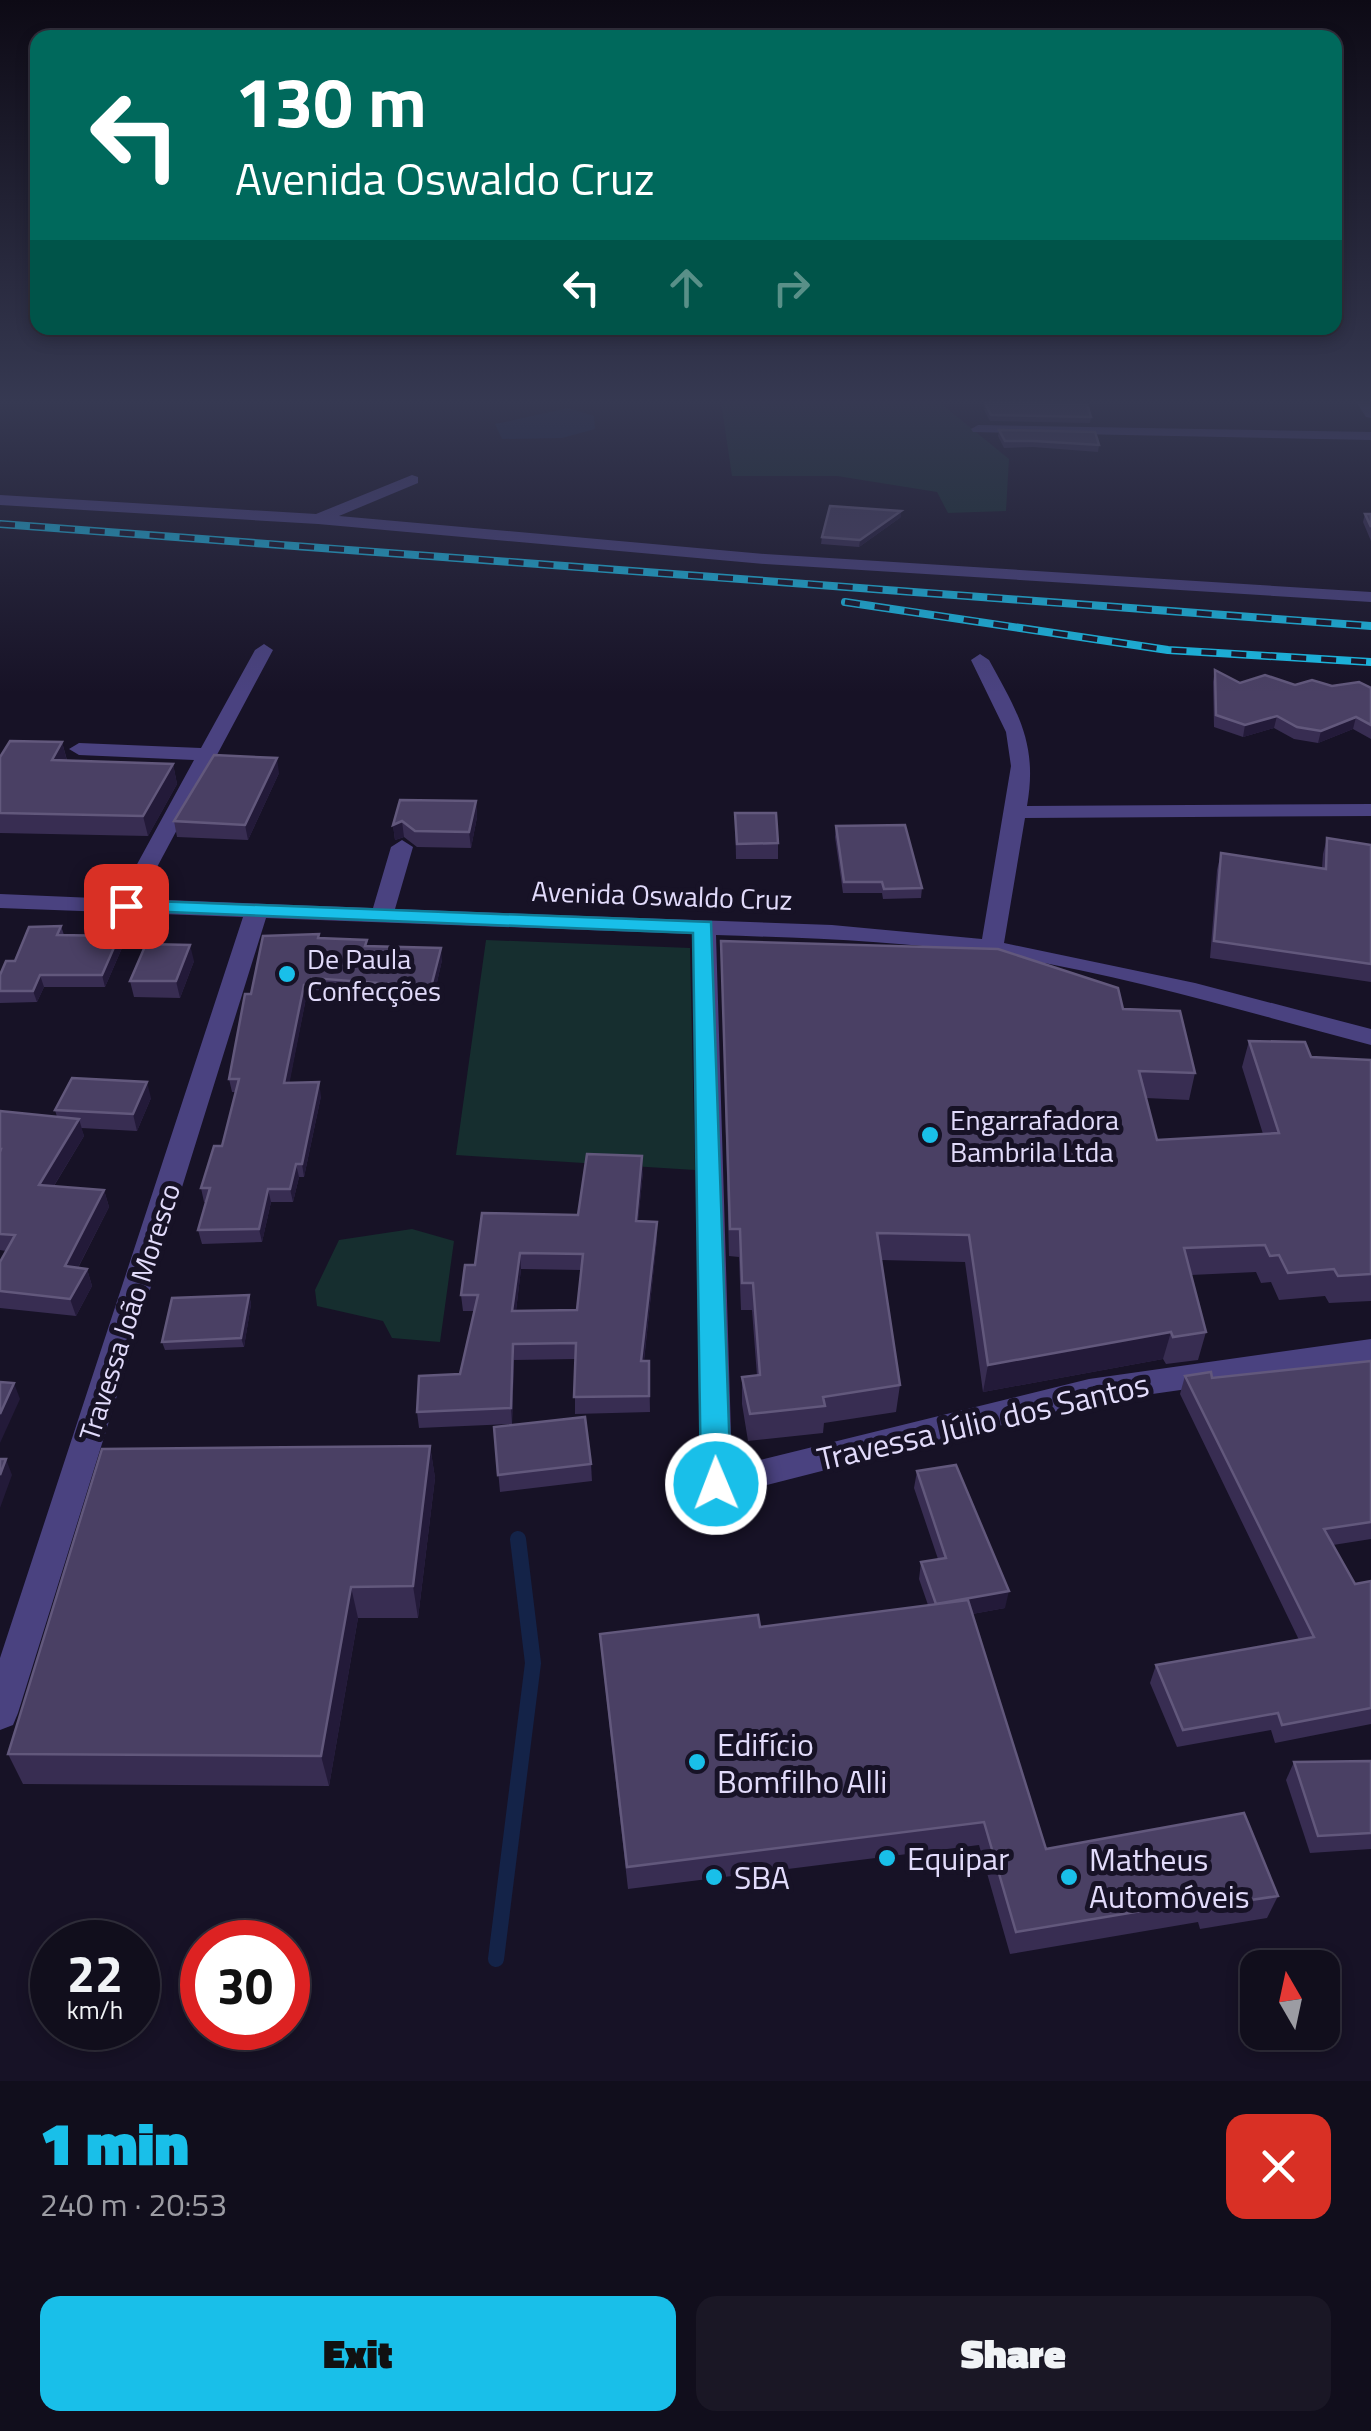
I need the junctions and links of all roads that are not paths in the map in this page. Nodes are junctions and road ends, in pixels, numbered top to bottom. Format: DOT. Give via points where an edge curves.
graph roads {
  1 [pos="366,499"];
  2 [pos="0,500"];
  3 [pos="318,519"];
  4 [pos="1371,597"];
  5 [pos="264,650"];
  6 [pos="980,660"];
  7 [pos="79,749"];
  8 [pos="207,754"];
  9 [pos="1371,810"];
  10 [pos="1015,812"];
  11 [pos="402,846"];
  12 [pos="0,902"];
  13 [pos="126,906"];
  14 [pos="257,910"];
  15 [pos="382,915"];
  16 [pos="704,927"];
  17 [pos="992,947"];
  18 [pos="1371,1036"];
  19 [pos="1371,1351"];
  20 [pos="0,1714"];
  1 -- 3 [label="street"];
  2 -- 3 [label="street"];
  3 -- 4 [label="street" via="765,558"];
  5 -- 8 [label="street"];
  6 -- 10 [label="street" via="1019,736 1024,772"];
  7 -- 8 [label="street"];
  8 -- 13 [label="street"];
  9 -- 10 [label="street"];
  10 -- 17 [label="street"];
  11 -- 15 [label="street"];
  12 -- 13 [label="street, Avenida Oswaldo Cruz"];
  13 -- 14 [label="street, Avenida Oswaldo Cruz"];
  14 -- 15 [label="street, Avenida Oswaldo Cruz"];
  14 -- 20 [label="street, Travessa João Moresco"];
  15 -- 16 [label="street, Avenida Oswaldo Cruz"];
  16 -- 17 [label="street, Avenida Oswaldo Cruz"];
  16 -- 19 [label="street, Travessa Júlio dos Santos" via="716,1484 1089,1391"];
  17 -- 18 [label="street, Avenida Oswaldo Cruz"];
}
